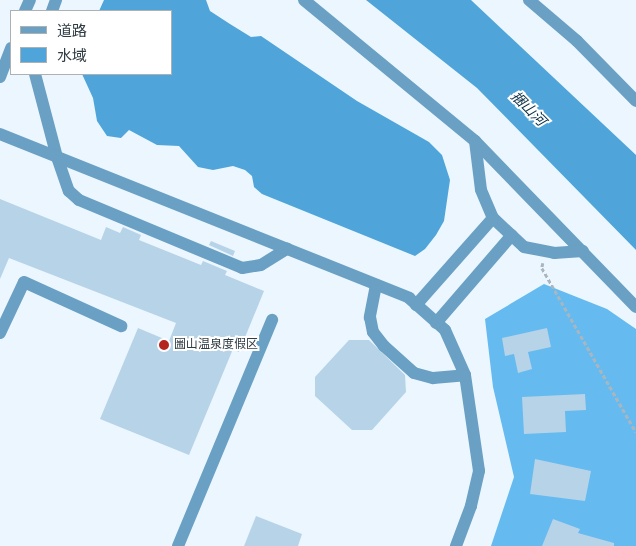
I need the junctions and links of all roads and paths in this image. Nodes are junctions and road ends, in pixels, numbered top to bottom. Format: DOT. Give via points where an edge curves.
graph roads {
  1 [pos="304,0"];
  2 [pos="529,0"];
  3 [pos="10,51"];
  4 [pos="35,75"];
  5 [pos="0,77"];
  6 [pos="636,101"];
  7 [pos="0,134"];
  8 [pos="475,141"];
  9 [pos="57,157"];
  10 [pos="493,218"];
  11 [pos="512,236"];
  12 [pos="287,249"];
  13 [pos="543,251"];
  14 [pos="583,251"];
  15 [pos="376,285"];
  16 [pos="416,305"];
  17 [pos="636,307"];
  18 [pos="272,320"];
  19 [pos="436,323"];
  20 [pos="122,326"];
  21 [pos="0,333"];
  22 [pos="466,376"];
  23 [pos="636,432"];
  24 [pos="178,546"];
  25 [pos="456,546"];
  1 -- 8 [label="street"];
  2 -- 6 [label="street" via="577,41"];
  3 -- 5 [label="street"];
  4 -- 9 [label="street"];
  7 -- 9 [label="street"];
  8 -- 10 [label="street" via="481,190"];
  8 -- 14 [label="street"];
  9 -- 12 [label="street"];
  9 -- 12 [label="street" via="69,191 79,200 242,268 262,265"];
  10 -- 11 [label="street"];
  10 -- 16 [label="street"];
  11 -- 13 [label="street" via="524,247"];
  11 -- 19 [label="street"];
  12 -- 15 [label="street"];
  13 -- 14 [label="street"];
  13 -- 23 [label="path" via="542,268"];
  14 -- 17 [label="street"];
  15 -- 16 [label="street" via="409,298"];
  15 -- 22 [label="street" via="370,317 373,332 384,346 414,373 433,378"];
  16 -- 19 [label="street"];
  18 -- 24 [label="street"];
  19 -- 22 [label="street" via="445,330"];
  20 -- 21 [label="street" via="24,282"];
  22 -- 25 [label="street" via="479,471 471,506"];
}
